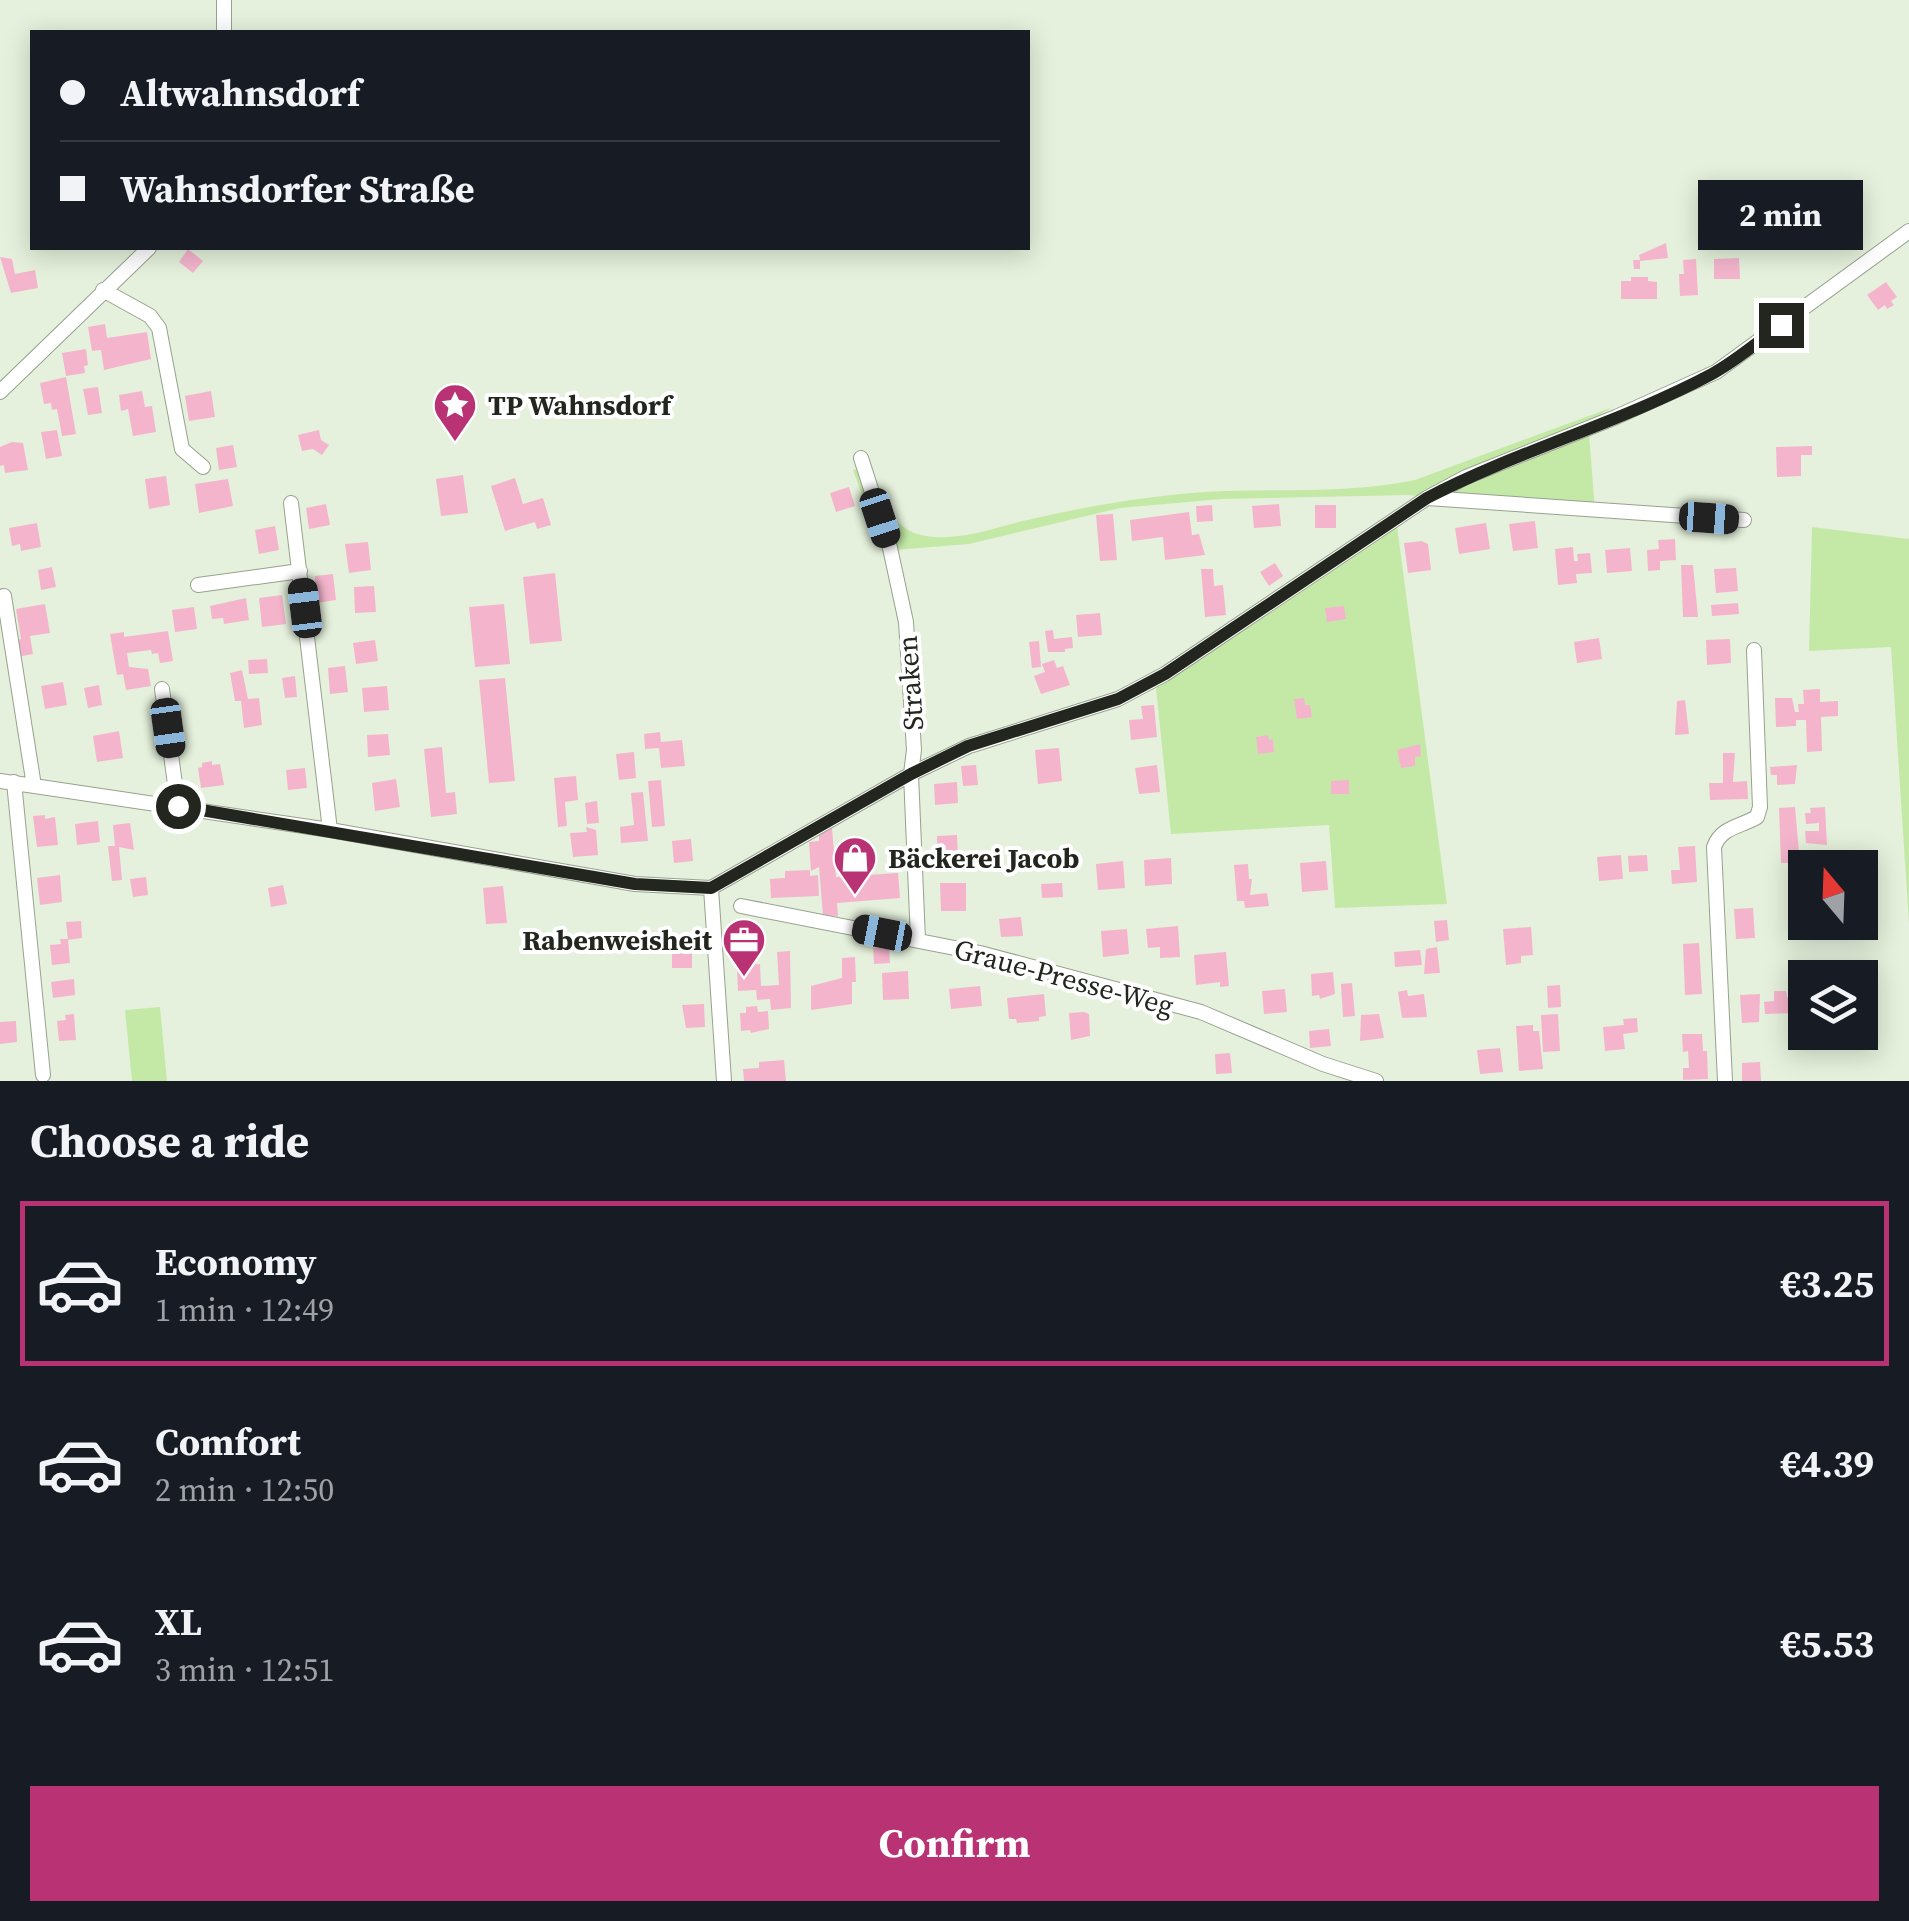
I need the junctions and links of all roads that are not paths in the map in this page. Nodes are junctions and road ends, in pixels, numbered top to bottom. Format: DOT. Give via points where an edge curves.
graph roads {
  1 [pos="224,0"];
  2 [pos="224,30"];
  3 [pos="1909,232"];
  4 [pos="147,250"];
  5 [pos="103,290"];
  6 [pos="0,392"];
  7 [pos="861,458"];
  8 [pos="204,467"];
  9 [pos="1427,498"];
  10 [pos="290,503"];
  11 [pos="1744,520"];
  12 [pos="300,571"];
  13 [pos="198,586"];
  14 [pos="4,596"];
  15 [pos="1754,650"];
  16 [pos="162,689"];
  17 [pos="911,774"];
  18 [pos="7,782"];
  19 [pos="34,786"];
  20 [pos="178,806"];
  21 [pos="330,830"];
  22 [pos="711,888"];
  23 [pos="742,906"];
  24 [pos="918,940"];
  25 [pos="43,1076"];
  26 [pos="724,1081"];
  27 [pos="1376,1081"];
  28 [pos="1725,1081"];
  1 -- 2 [label="street"];
  3 -- 9 [label="street" via="1716,372"];
  4 -- 5 [label="street"];
  5 -- 6 [label="street"];
  5 -- 8 [label="street" via="150,316 158,328 176,454"];
  7 -- 17 [label="street, Straken" via="906,622"];
  9 -- 11 [label="street"];
  9 -- 17 [label="street" via="1165,674 1118,699 968,746"];
  10 -- 12 [label="street"];
  12 -- 13 [label="street"];
  12 -- 21 [label="street"];
  14 -- 19 [label="street"];
  15 -- 28 [label="street" via="1760,807 1757,817 1726,830 1714,847"];
  16 -- 20 [label="street"];
  17 -- 22 [label="street"];
  17 -- 24 [label="street, Straken"];
  18 -- 19 [label="street"];
  18 -- 25 [label="street"];
  19 -- 20 [label="street"];
  20 -- 21 [label="street"];
  21 -- 22 [label="street" via="635,884"];
  22 -- 26 [label="street"];
  23 -- 24 [label="street, Graue-Presse-Weg"];
  24 -- 27 [label="street, Graue-Presse-Weg" via="1201,1012"];
}
